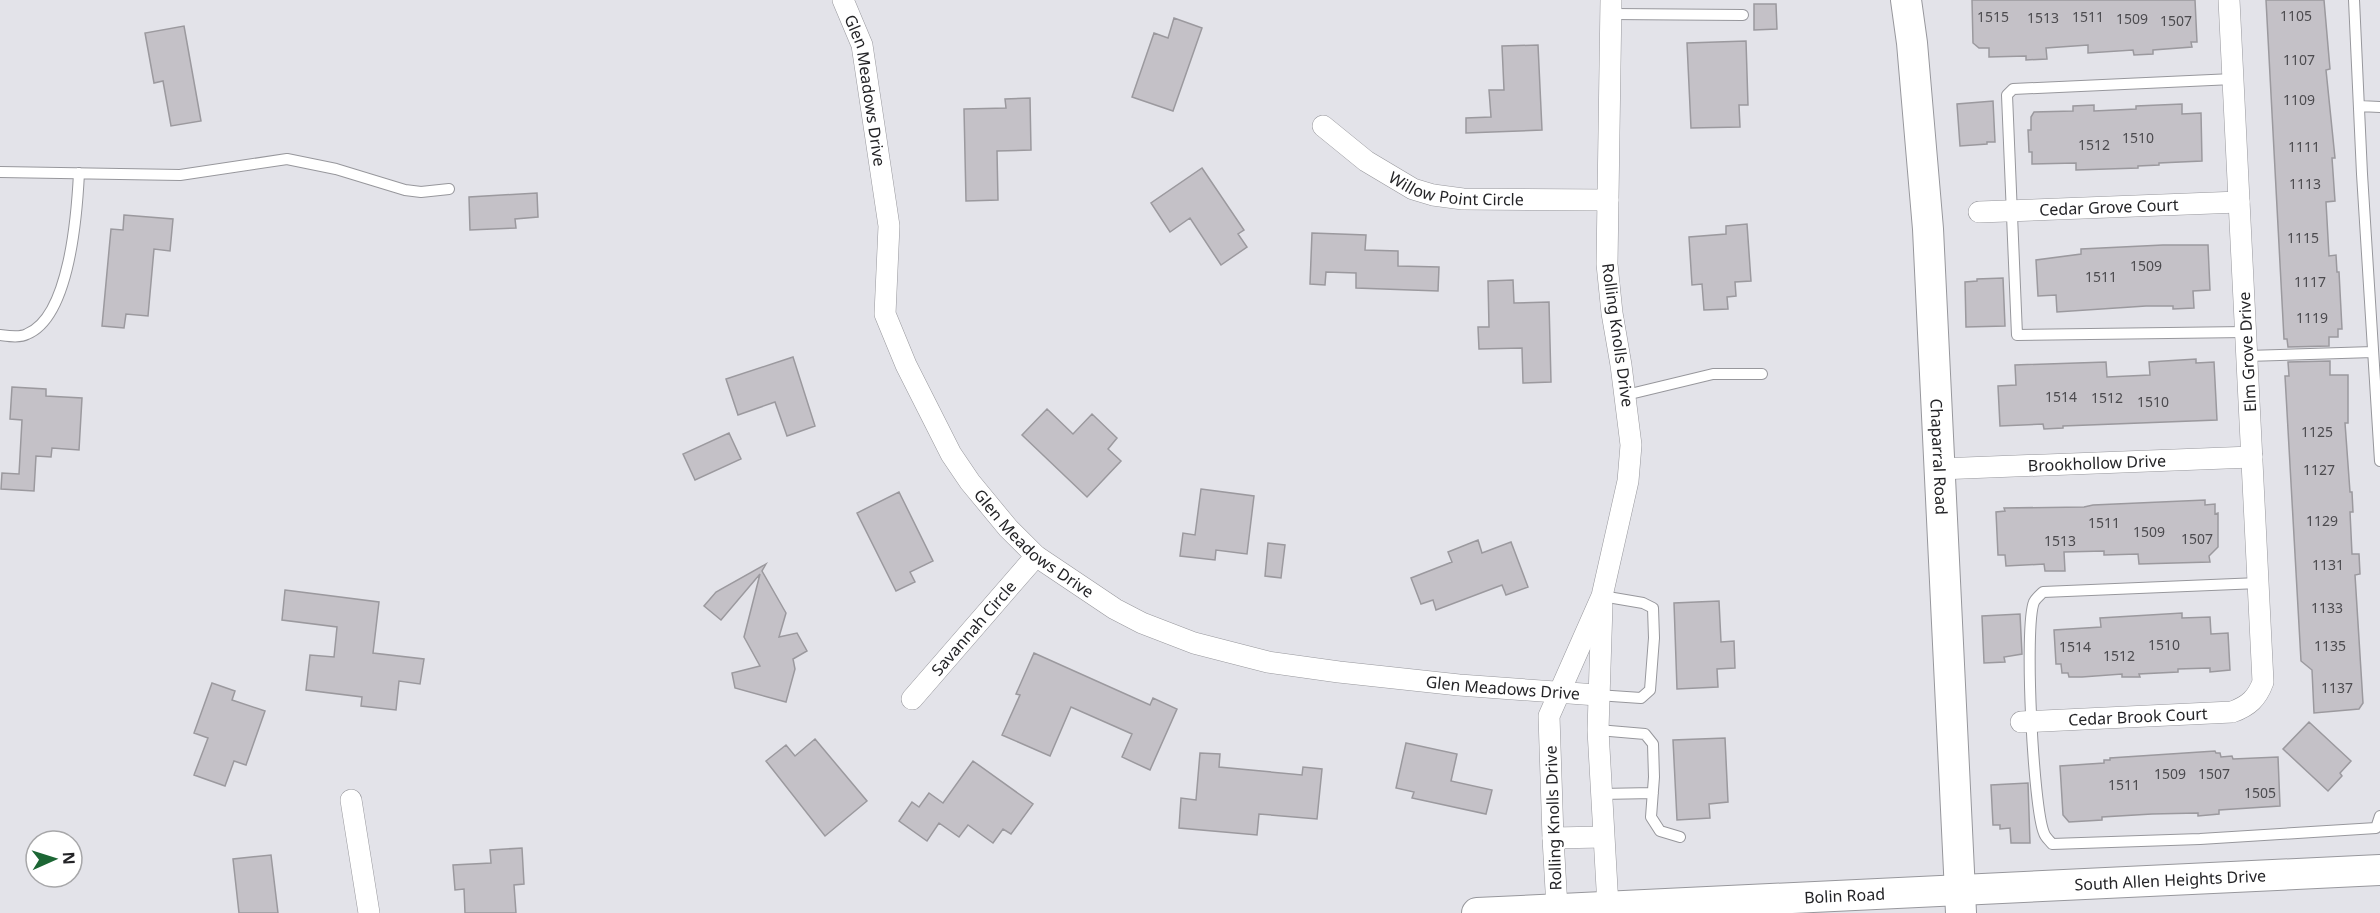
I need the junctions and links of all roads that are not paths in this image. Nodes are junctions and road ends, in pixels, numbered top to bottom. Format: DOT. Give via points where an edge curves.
graph roads {
  1 [pos="843,0"];
  2 [pos="1906,0"];
  3 [pos="2229,0"];
  4 [pos="2354,0"];
  5 [pos="1612,7"];
  6 [pos="1743,15"];
  7 [pos="2233,79"];
  8 [pos="2359,106"];
  9 [pos="2380,107"];
  10 [pos="1323,126"];
  11 [pos="0,172"];
  12 [pos="79,173"];
  13 [pos="449,189"];
  14 [pos="1608,200"];
  15 [pos="2240,202"];
  16 [pos="1979,212"];
  17 [pos="2011,212"];
  18 [pos="2246,332"];
  19 [pos="0,335"];
  20 [pos="2373,351"];
  21 [pos="2247,356"];
  22 [pos="1762,374"];
  23 [pos="1626,395"];
  24 [pos="2252,457"];
  25 [pos="2380,461"];
  26 [pos="1939,469"];
  27 [pos="1036,556"];
  28 [pos="2259,583"];
  29 [pos="1602,596"];
  30 [pos="1559,693"];
  31 [pos="1597,695"];
  32 [pos="912,699"];
  33 [pos="2252,701"];
  34 [pos="2026,722"];
  35 [pos="1598,730"];
  36 [pos="1653,793"];
  37 [pos="1601,794"];
  38 [pos="351,800"];
  39 [pos="2380,816"];
  40 [pos="1603,837"];
  41 [pos="1680,837"];
  42 [pos="1553,838"];
  43 [pos="2380,870"];
  44 [pos="1961,902"];
  45 [pos="1608,906"];
  46 [pos="1557,908"];
  47 [pos="369,913"];
  48 [pos="1477,913"];
  1 -- 27 [label="street, Glen Meadows Drive" via="862,45 889,226 885,314 951,454 1008,528"];
  2 -- 26 [label="main road, Chaparral Road" via="1928,229"];
  3 -- 7 [label="street, Elm Grove Drive"];
  4 -- 8 [label="lane"];
  5 -- 6 [label="lane"];
  5 -- 14 [label="street, Rolling Knolls Drive"];
  7 -- 15 [label="street, Elm Grove Drive"];
  7 -- 17 [label="lane" via="2013,89 2007,95"];
  8 -- 9 [label="lane"];
  8 -- 20 [label="lane"];
  10 -- 14 [label="street, Willow Point Circle" via="1366,161 1413,189 1433,195 1463,199"];
  11 -- 12 [label="lane"];
  12 -- 13 [label="lane" via="180,175 287,159 405,190"];
  12 -- 19 [label="lane" via="59,298 46,320 28,334"];
  14 -- 23 [label="street, Rolling Knolls Drive" via="1607,264"];
  15 -- 17 [label="street, Cedar Grove Court"];
  15 -- 18 [label="street, Elm Grove Drive"];
  16 -- 17 [label="street, Cedar Grove Court"];
  17 -- 18 [label="lane" via="2017,335"];
  18 -- 21 [label="street, Elm Grove Drive"];
  20 -- 21 [label="lane"];
  20 -- 25 [label="lane"];
  21 -- 24 [label="street, Elm Grove Drive"];
  22 -- 23 [label="lane" via="1713,374"];
  23 -- 29 [label="street, Rolling Knolls Drive" via="1631,445 1628,481"];
  24 -- 26 [label="street, Brookhollow Drive"];
  24 -- 28 [label="street, Elm Grove Drive"];
  26 -- 44 [label="main road, Chaparral Road"];
  27 -- 30 [label="street, Glen Meadows Drive" via="1142,623 1232,653 1339,672"];
  27 -- 32 [label="street, Savannah Circle"];
  28 -- 33 [label="street, Elm Grove Drive" via="2264,670 2259,693"];
  28 -- 34 [label="lane" via="2043,592 2034,600 2030,625"];
  29 -- 30 [label="street, Rolling Knolls Drive"];
  29 -- 31 [label="street, Rolling Knolls Drive"];
  29 -- 31 [label="lane" via="1653,608 1654,638 1650,690 1641,698"];
  30 -- 31 [label="street, Glen Meadows Drive"];
  30 -- 42 [label="street, Rolling Knolls Drive" via="1549,716"];
  31 -- 35 [label="street, Rolling Knolls Drive"];
  33 -- 34 [label="street, Cedar Brook Court" via="2232,712"];
  34 -- 39 [label="lane" via="2044,834 2052,844 2376,828"];
  35 -- 36 [label="lane" via="1645,734 1653,744"];
  35 -- 37 [label="street, Rolling Knolls Drive"];
  36 -- 37 [label="lane"];
  36 -- 41 [label="lane" via="1651,817 1660,831"];
  37 -- 40 [label="street, Rolling Knolls Drive"];
  38 -- 47 [label="street"];
  40 -- 42 [label="street"];
  40 -- 45 [label="street, Rolling Knolls Drive"];
  42 -- 46 [label="street, Rolling Knolls Drive"];
  43 -- 44 [label="main road, South Allen Heights Drive"];
  44 -- 45 [label="main road, Bolin Road"];
  45 -- 46 [label="main road, Bolin Road"];
  46 -- 48 [label="main road, Bolin Road"];
}
